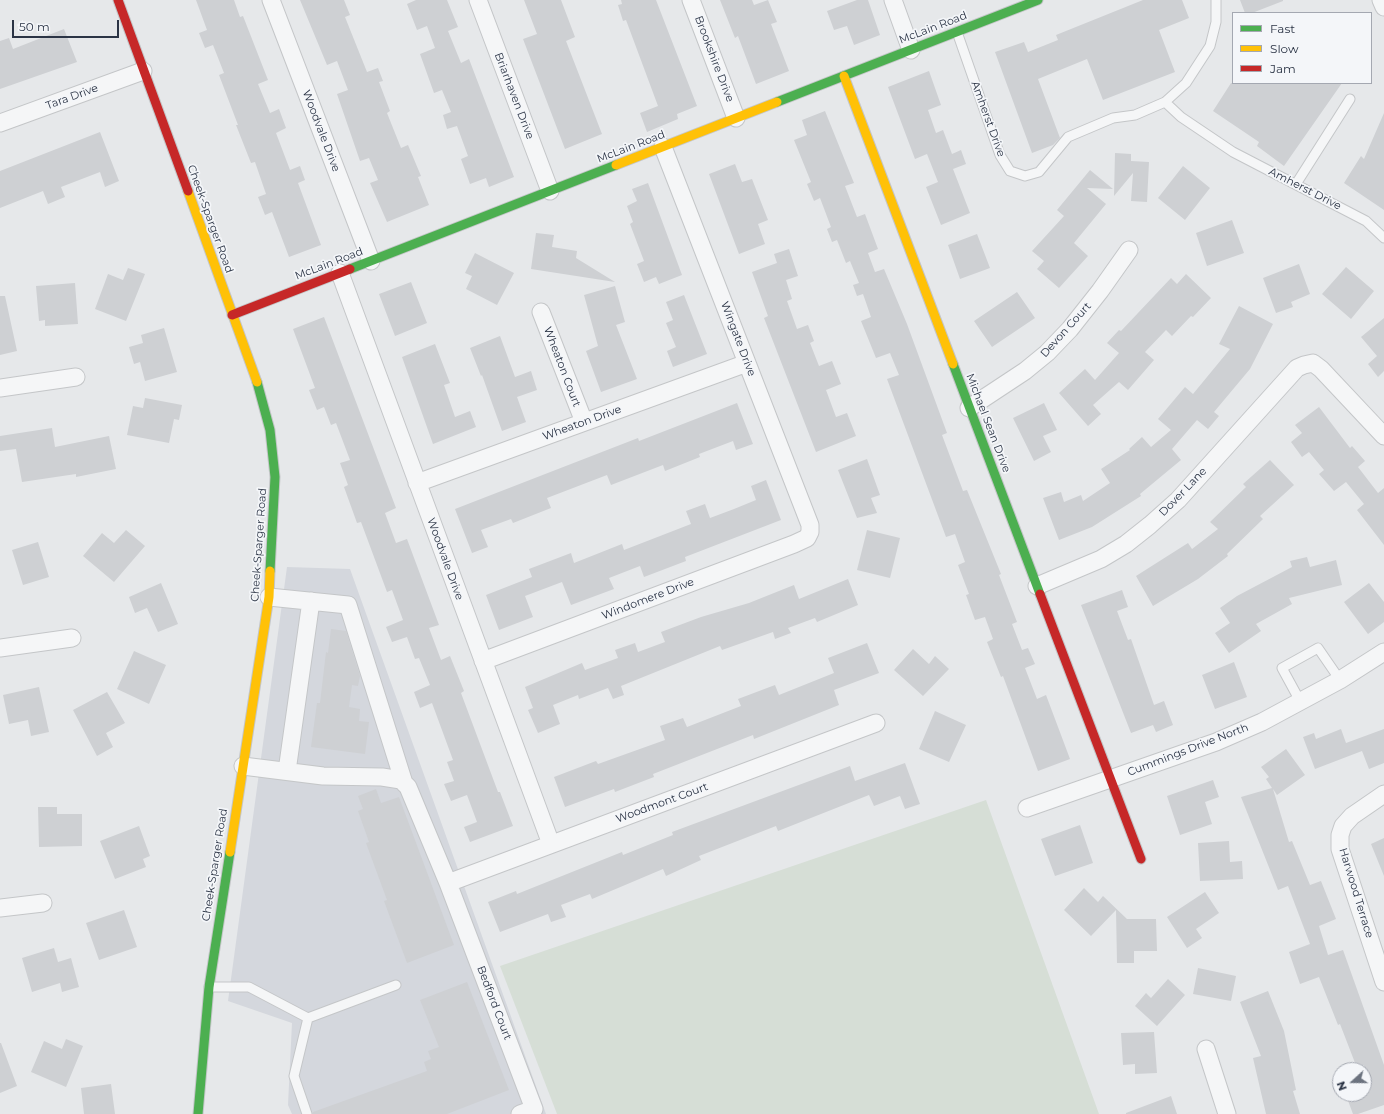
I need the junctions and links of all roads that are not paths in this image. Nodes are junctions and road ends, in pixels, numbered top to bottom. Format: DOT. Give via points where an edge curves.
graph roads {
  1 [pos="118,0"];
  2 [pos="271,0"];
  3 [pos="478,0"];
  4 [pos="691,0"];
  5 [pos="893,0"];
  6 [pos="1038,0"];
  7 [pos="1216,0"];
  8 [pos="1381,0"];
  9 [pos="1384,7"];
  10 [pos="957,32"];
  11 [pos="911,50"];
  12 [pos="143,71"];
  13 [pos="844,76"];
  14 [pos="1350,99"];
  15 [pos="1165,102"];
  16 [pos="736,118"];
  17 [pos="0,123"];
  18 [pos="663,147"];
  19 [pos="1296,184"];
  20 [pos="550,191"];
  21 [pos="1384,238"];
  22 [pos="1128,250"];
  23 [pos="371,261"];
  24 [pos="340,273"];
  25 [pos="541,312"];
  26 [pos="232,315"];
  27 [pos="747,363"];
  28 [pos="76,377"];
  29 [pos="0,388"];
  30 [pos="969,408"];
  31 [pos="584,422"];
  32 [pos="1384,436"];
  33 [pos="416,483"];
  34 [pos="810,532"];
  35 [pos="1037,586"];
  36 [pos="269,597"];
  37 [pos="311,601"];
  38 [pos="72,638"];
  39 [pos="0,648"];
  40 [pos="1384,652"];
  41 [pos="483,661"];
  42 [pos="1340,680"];
  43 [pos="1300,701"];
  44 [pos="876,723"];
  45 [pos="243,766"];
  46 [pos="287,772"];
  47 [pos="1110,779"];
  48 [pos="404,783"];
  49 [pos="1384,794"];
  50 [pos="1027,808"];
  51 [pos="551,844"];
  52 [pos="1141,859"];
  53 [pos="448,883"];
  54 [pos="43,903"];
  55 [pos="0,908"];
  56 [pos="1384,982"];
  57 [pos="396,985"];
  58 [pos="209,987"];
  59 [pos="308,1018"];
  60 [pos="1206,1049"];
  61 [pos="198,1114"];
  62 [pos="307,1114"];
  63 [pos="520,1114"];
  64 [pos="1227,1114"];
  1 -- 12 [label="street, Cheek-Sparger Road"];
  2 -- 23 [label="street, Woodvale Drive"];
  3 -- 20 [label="street, Briarhaven Drive"];
  4 -- 16 [label="street, Brookshire Drive"];
  5 -- 11 [label="street"];
  6 -- 10 [label="street, McLain Road"];
  7 -- 15 [label="lane, Amherst Drive" via="1216,22 1210,46 1186,83"];
  8 -- 9 [label="street"];
  10 -- 11 [label="street, McLain Road"];
  10 -- 15 [label="lane, Amherst Drive" via="1000,155 1010,171 1025,176 1039,172 1068,137 1113,118 1135,115"];
  11 -- 13 [label="street, McLain Road"];
  12 -- 17 [label="street, Tara Drive"];
  12 -- 26 [label="street, Cheek-Sparger Road"];
  13 -- 16 [label="street, McLain Road"];
  13 -- 30 [label="street, Michael Sean Drive"];
  14 -- 19 [label="lane"];
  15 -- 19 [label="lane, Amherst Drive" via="1181,117 1233,152"];
  16 -- 18 [label="street, McLain Road"];
  18 -- 20 [label="street, McLain Road"];
  18 -- 27 [label="street, Wingate Drive"];
  19 -- 21 [label="lane, Amherst Drive" via="1366,221"];
  20 -- 23 [label="street, McLain Road"];
  22 -- 30 [label="street, Devon Court" via="1095,298 1047,353 1026,371"];
  23 -- 24 [label="street, McLain Road"];
  24 -- 26 [label="street, McLain Road"];
  24 -- 33 [label="street, Woodvale Drive"];
  25 -- 31 [label="street, Wheaton Court"];
  26 -- 36 [label="street, Cheek-Sparger Road" via="254,373 270,430 275,477"];
  27 -- 31 [label="street, Wheaton Drive"];
  27 -- 34 [label="street, Wingate Drive" via="810,525"];
  28 -- 29 [label="street"];
  30 -- 35 [label="street, Michael Sean Drive"];
  31 -- 33 [label="street, Wheaton Drive"];
  32 -- 35 [label="street, Dover Lane" via="1321,369 1313,364 1297,368 1178,500 1150,525 1101,559"];
  33 -- 41 [label="street, Woodvale Drive"];
  34 -- 41 [label="street, Windomere Drive" via="807,538 794,544"];
  35 -- 47 [label="street, Michael Sean Drive"];
  36 -- 37 [label="street"];
  36 -- 45 [label="street, Cheek-Sparger Road"];
  37 -- 46 [label="street"];
  37 -- 48 [label="street" via="348,605"];
  38 -- 39 [label="street"];
  40 -- 42 [label="street, Cummings Drive North"];
  41 -- 51 [label="street, Woodvale Drive"];
  42 -- 43 [label="street, Cummings Drive North"];
  42 -- 43 [label="lane" via="1318,648 1282,668"];
  43 -- 47 [label="street, Cummings Drive North" via="1262,722 1216,742"];
  44 -- 51 [label="street, Woodmont Court"];
  45 -- 46 [label="street"];
  45 -- 58 [label="street, Cheek-Sparger Road"];
  46 -- 48 [label="street" via="324,776 382,777 401,780"];
  47 -- 50 [label="street, Cummings Drive North"];
  47 -- 52 [label="street, Michael Sean Drive"];
  48 -- 53 [label="street" via="418,807"];
  49 -- 56 [label="street, Harwood Terrace" via="1352,816 1340,834 1340,849"];
  51 -- 53 [label="street, Woodmont Court"];
  53 -- 63 [label="street, Bedford Court" via="534,1109"];
  54 -- 55 [label="street"];
  57 -- 59 [label="lane"];
  58 -- 59 [label="lane" via="249,987"];
  58 -- 61 [label="street, Cheek-Sparger Road"];
  59 -- 62 [label="lane" via="294,1076"];
  60 -- 64 [label="street"];
}
